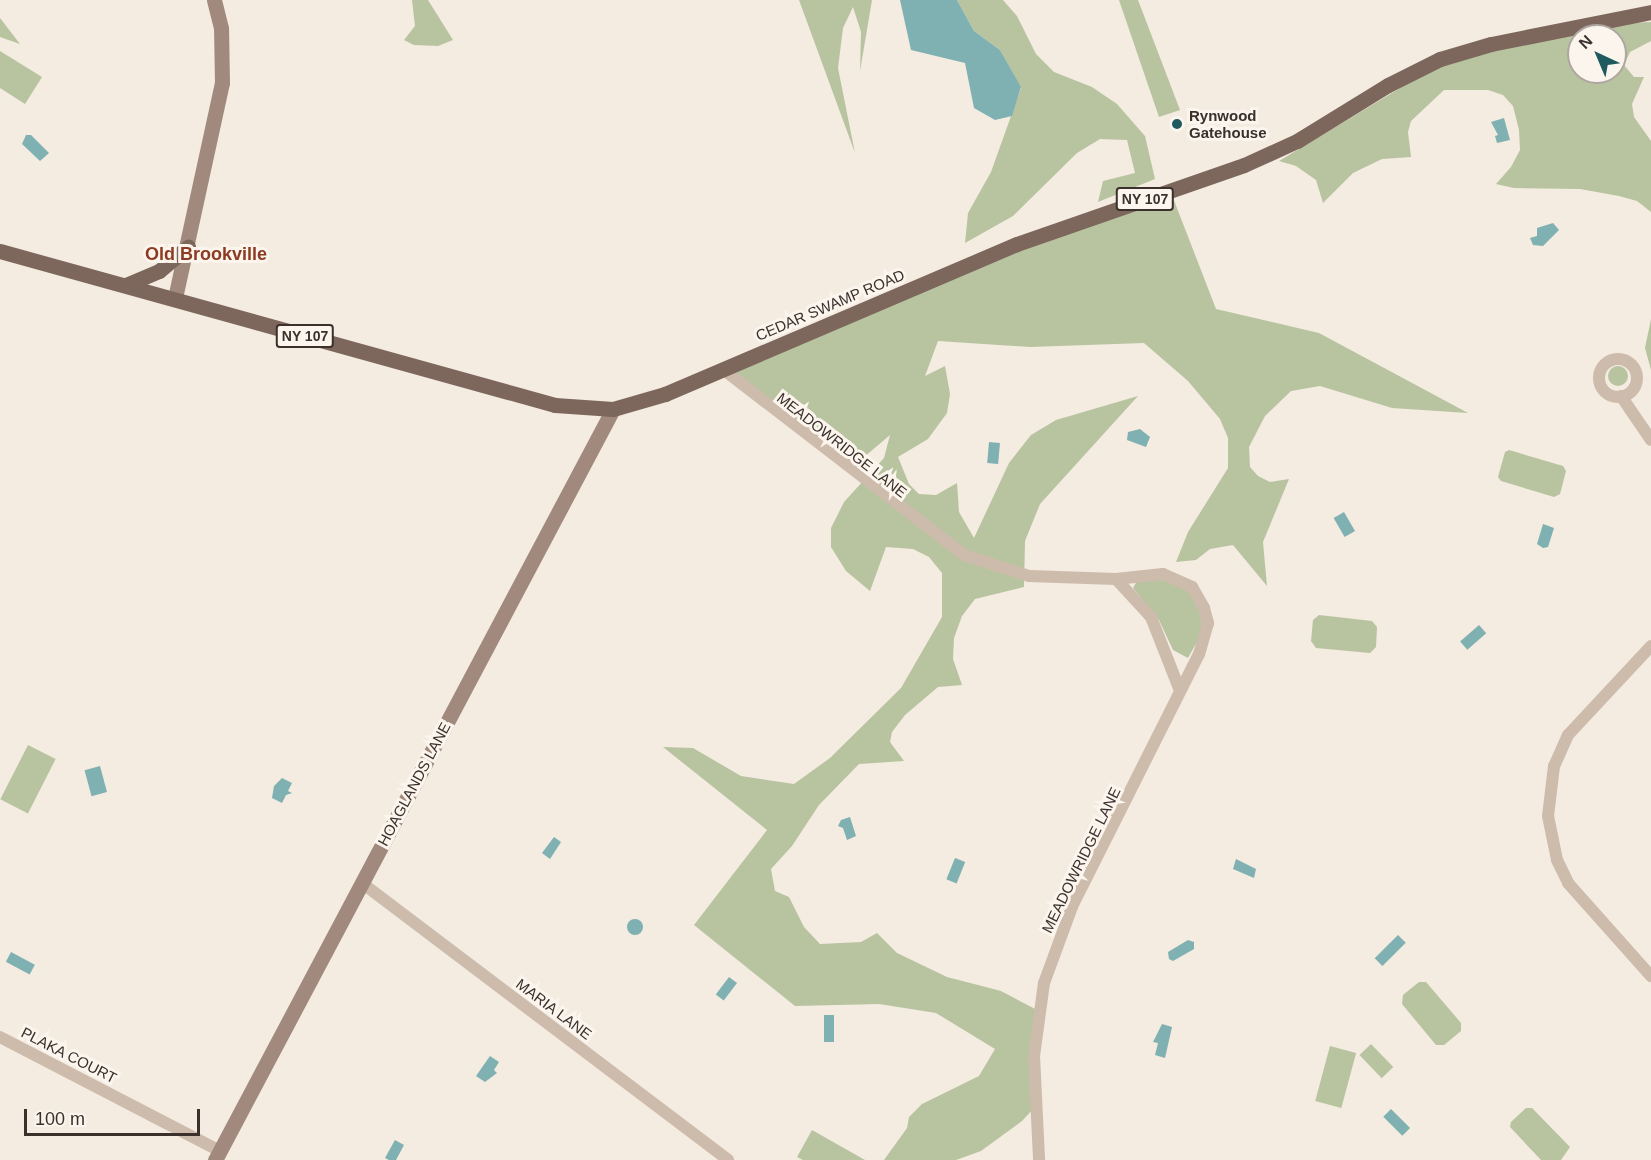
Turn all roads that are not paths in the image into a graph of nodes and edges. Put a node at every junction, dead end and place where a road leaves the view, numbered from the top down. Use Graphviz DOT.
graph roads {
  1 [pos="214,0"];
  2 [pos="1651,12"];
  3 [pos="188,247"];
  4 [pos="0,251"];
  5 [pos="126,285"];
  6 [pos="176,298"];
  7 [pos="724,370"];
  8 [pos="1621,396"];
  9 [pos="613,408"];
  10 [pos="1651,440"];
  11 [pos="1116,579"];
  12 [pos="1651,646"];
  13 [pos="1179,688"];
  14 [pos="362,883"];
  15 [pos="1651,976"];
  16 [pos="0,1036"];
  17 [pos="217,1155"];
  18 [pos="728,1160"];
  19 [pos="1039,1160"];
  1 -- 3 [label="street"];
  2 -- 7 [label="main road, CEDAR SWAMP ROAD / NY 107"];
  3 -- 5 [label="main road"];
  3 -- 6 [label="street"];
  4 -- 5 [label="main road, CEDAR SWAMP ROAD / NY 107"];
  5 -- 6 [label="main road, CEDAR SWAMP ROAD / NY 107"];
  6 -- 9 [label="main road, CEDAR SWAMP ROAD / NY 107"];
  7 -- 9 [label="main road, CEDAR SWAMP ROAD / NY 107"];
  7 -- 11 [label="street, MEADOWRIDGE LANE"];
  8 -- 10 [label="street"];
  9 -- 14 [label="street, HOAGLANDS LANE"];
  11 -- 13 [label="street"];
  11 -- 13 [label="street, MEADOWRIDGE LANE"];
  12 -- 15 [label="street"];
  13 -- 19 [label="street, MEADOWRIDGE LANE"];
  14 -- 17 [label="street, HOAGLANDS LANE"];
  14 -- 18 [label="street, MARIA LANE"];
  16 -- 17 [label="street, PLAKA COURT"];
}
